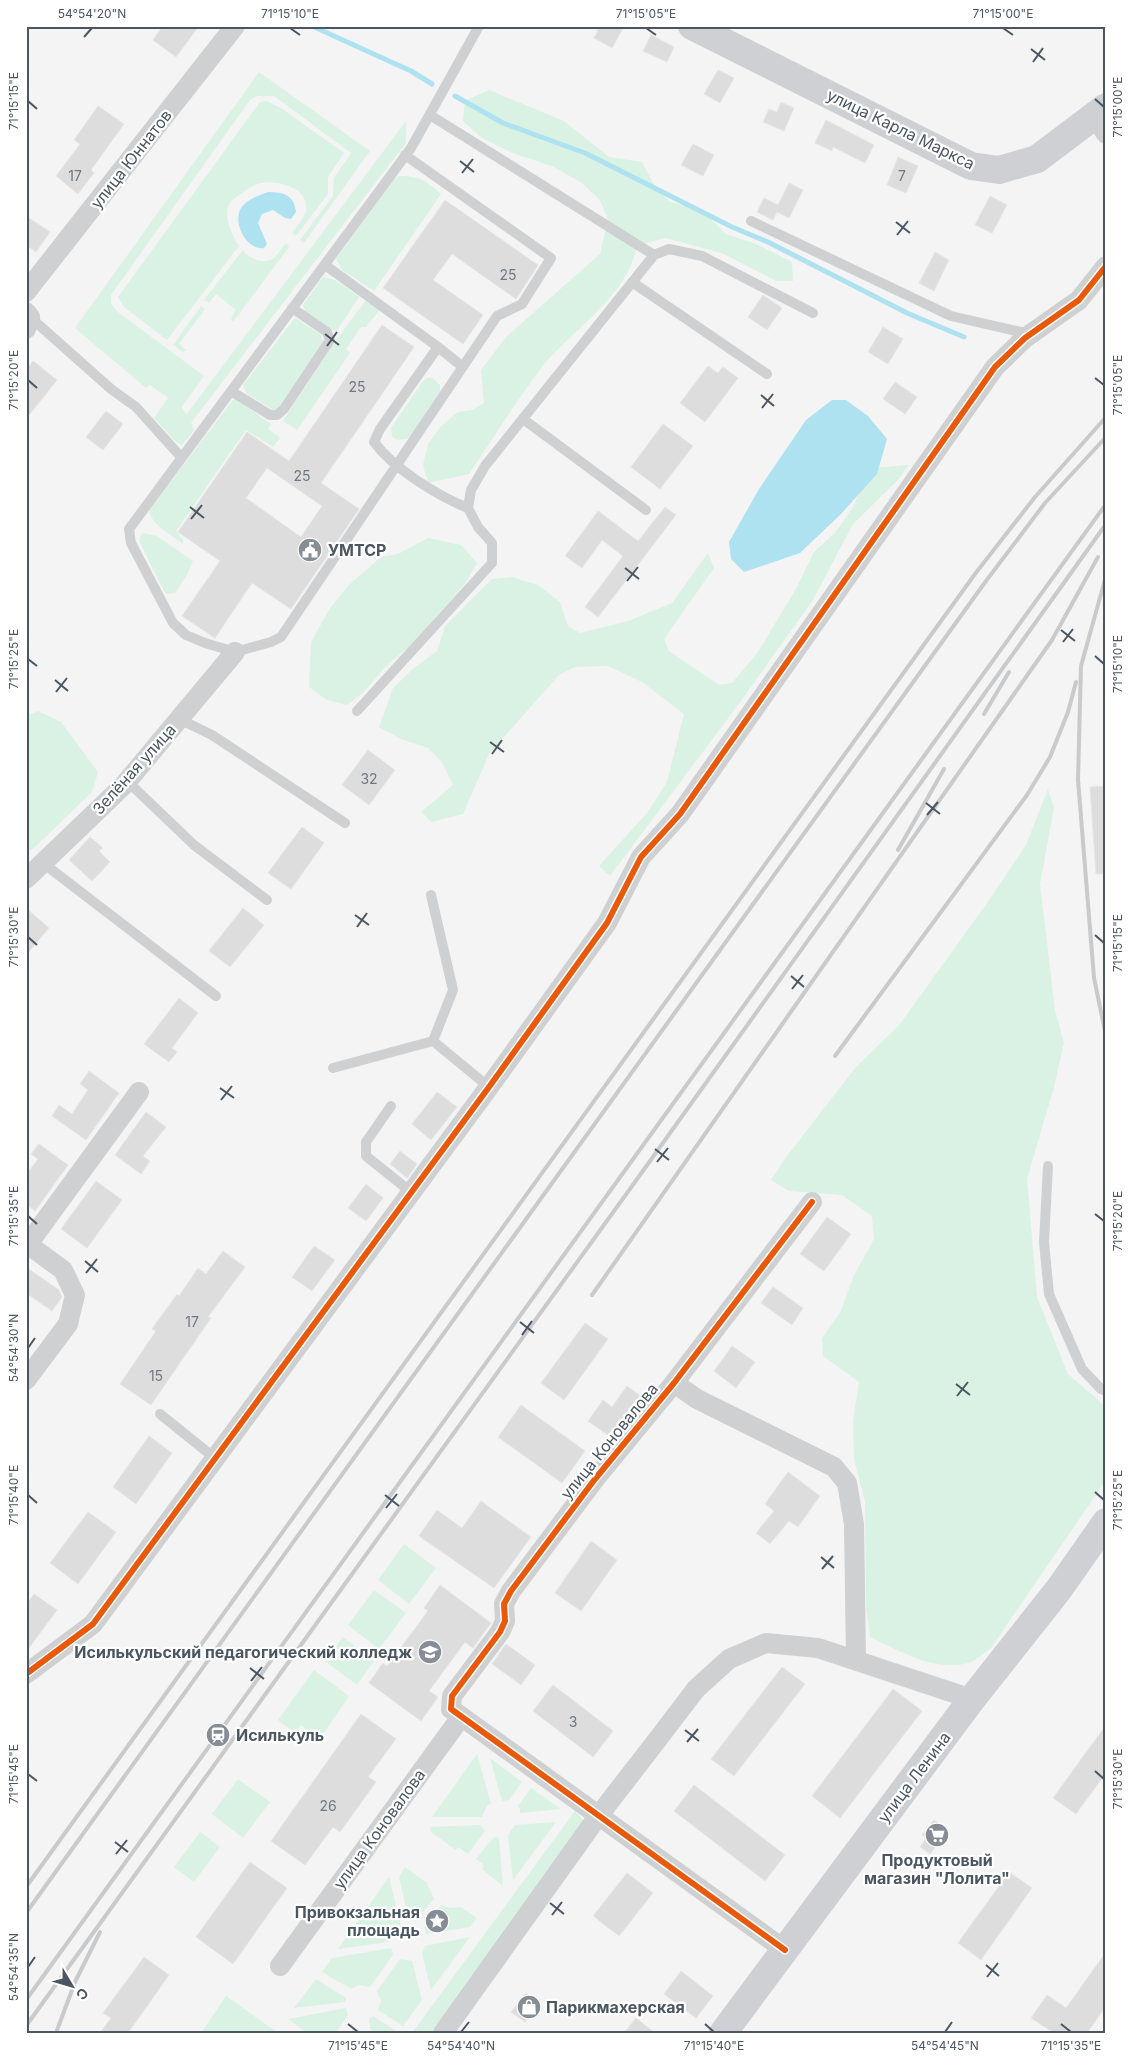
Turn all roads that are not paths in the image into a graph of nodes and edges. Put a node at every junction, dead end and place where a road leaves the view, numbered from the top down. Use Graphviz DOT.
graph roads {
  1 [pos="235,26"];
  2 [pos="479,26"];
  3 [pos="692,26"];
  4 [pos="430,115"];
  5 [pos="1102,119"];
  6 [pos="405,155"];
  7 [pos="751,221"];
  8 [pos="654,255"];
  9 [pos="325,265"];
  10 [pos="1106,266"];
  11 [pos="632,282"];
  12 [pos="26,292"];
  13 [pos="292,308"];
  14 [pos="812,313"];
  15 [pos="28,320"];
  16 [pos="1030,335"];
  17 [pos="438,346"];
  18 [pos="463,367"];
  19 [pos="767,374"];
  20 [pos="231,391"];
  21 [pos="522,419"];
  22 [pos="181,457"];
  23 [pos="397,465"];
  24 [pos="468,508"];
  25 [pos="646,510"];
  26 [pos="235,652"];
  27 [pos="357,711"];
  28 [pos="179,719"];
  29 [pos="127,781"];
  30 [pos="345,823"];
  31 [pos="43,863"];
  32 [pos="26,879"];
  33 [pos="431,895"];
  34 [pos="267,900"];
  35 [pos="216,996"];
  36 [pos="433,1041"];
  37 [pos="333,1068"];
  38 [pos="489,1087"];
  39 [pos="139,1092"];
  40 [pos="391,1106"];
  41 [pos="1048,1166"];
  42 [pos="411,1192"];
  43 [pos="812,1202"];
  44 [pos="27,1243"];
  45 [pos="26,1380"];
  46 [pos="674,1383"];
  47 [pos="1106,1391"];
  48 [pos="160,1414"];
  49 [pos="216,1459"];
  50 [pos="1106,1522"];
  51 [pos="856,1660"];
  52 [pos="26,1674"];
  53 [pos="972,1699"];
  54 [pos="456,1713"];
  55 [pos="599,1816"];
  56 [pos="785,1950"];
  57 [pos="280,1966"];
  58 [pos="443,2033"];
  59 [pos="723,2033"];
  1 -- 12 [label="street, улица Юннатов"];
  2 -- 4 [label="lane"];
  3 -- 5 [label="street, улица Карла Маркса"];
  4 -- 6 [label="lane"];
  4 -- 8 [label="lane"];
  6 -- 9 [label="lane"];
  6 -- 18 [label="lane"];
  7 -- 16 [label="lane"];
  8 -- 11 [label="lane"];
  8 -- 14 [label="lane"];
  9 -- 13 [label="lane"];
  9 -- 17 [label="lane"];
  10 -- 16 [label="street"];
  11 -- 19 [label="lane"];
  11 -- 21 [label="lane"];
  13 -- 20 [label="lane"];
  13 -- 20 [label="lane"];
  15 -- 22 [label="lane"];
  16 -- 38 [label="street"];
  17 -- 18 [label="lane"];
  17 -- 23 [label="lane"];
  18 -- 23 [label="lane"];
  20 -- 22 [label="lane"];
  21 -- 24 [label="lane"];
  21 -- 25 [label="lane"];
  22 -- 26 [label="lane"];
  23 -- 24 [label="lane"];
  23 -- 26 [label="lane"];
  24 -- 27 [label="lane"];
  26 -- 28 [label="street, Зелёная улица"];
  28 -- 29 [label="street, Зелёная улица"];
  28 -- 30 [label="lane"];
  29 -- 31 [label="street, Зелёная улица"];
  29 -- 34 [label="lane"];
  31 -- 32 [label="street, Зелёная улица"];
  31 -- 35 [label="lane"];
  33 -- 36 [label="lane"];
  36 -- 37 [label="lane"];
  36 -- 38 [label="lane"];
  38 -- 42 [label="street"];
  39 -- 44 [label="street"];
  40 -- 42 [label="lane"];
  41 -- 47 [label="lane"];
  42 -- 49 [label="street"];
  43 -- 46 [label="street, улица Коновалова"];
  44 -- 45 [label="street"];
  46 -- 51 [label="street"];
  46 -- 54 [label="street, улица Коновалова"];
  48 -- 49 [label="lane"];
  49 -- 52 [label="street"];
  50 -- 53 [label="street, улица Ленина"];
  51 -- 53 [label="street"];
  51 -- 55 [label="street"];
  53 -- 56 [label="street, улица Ленина"];
  54 -- 55 [label="street"];
  54 -- 57 [label="street, улица Коновалова"];
  55 -- 56 [label="street"];
  55 -- 58 [label="street"];
  56 -- 59 [label="street, улица Ленина"];
}
